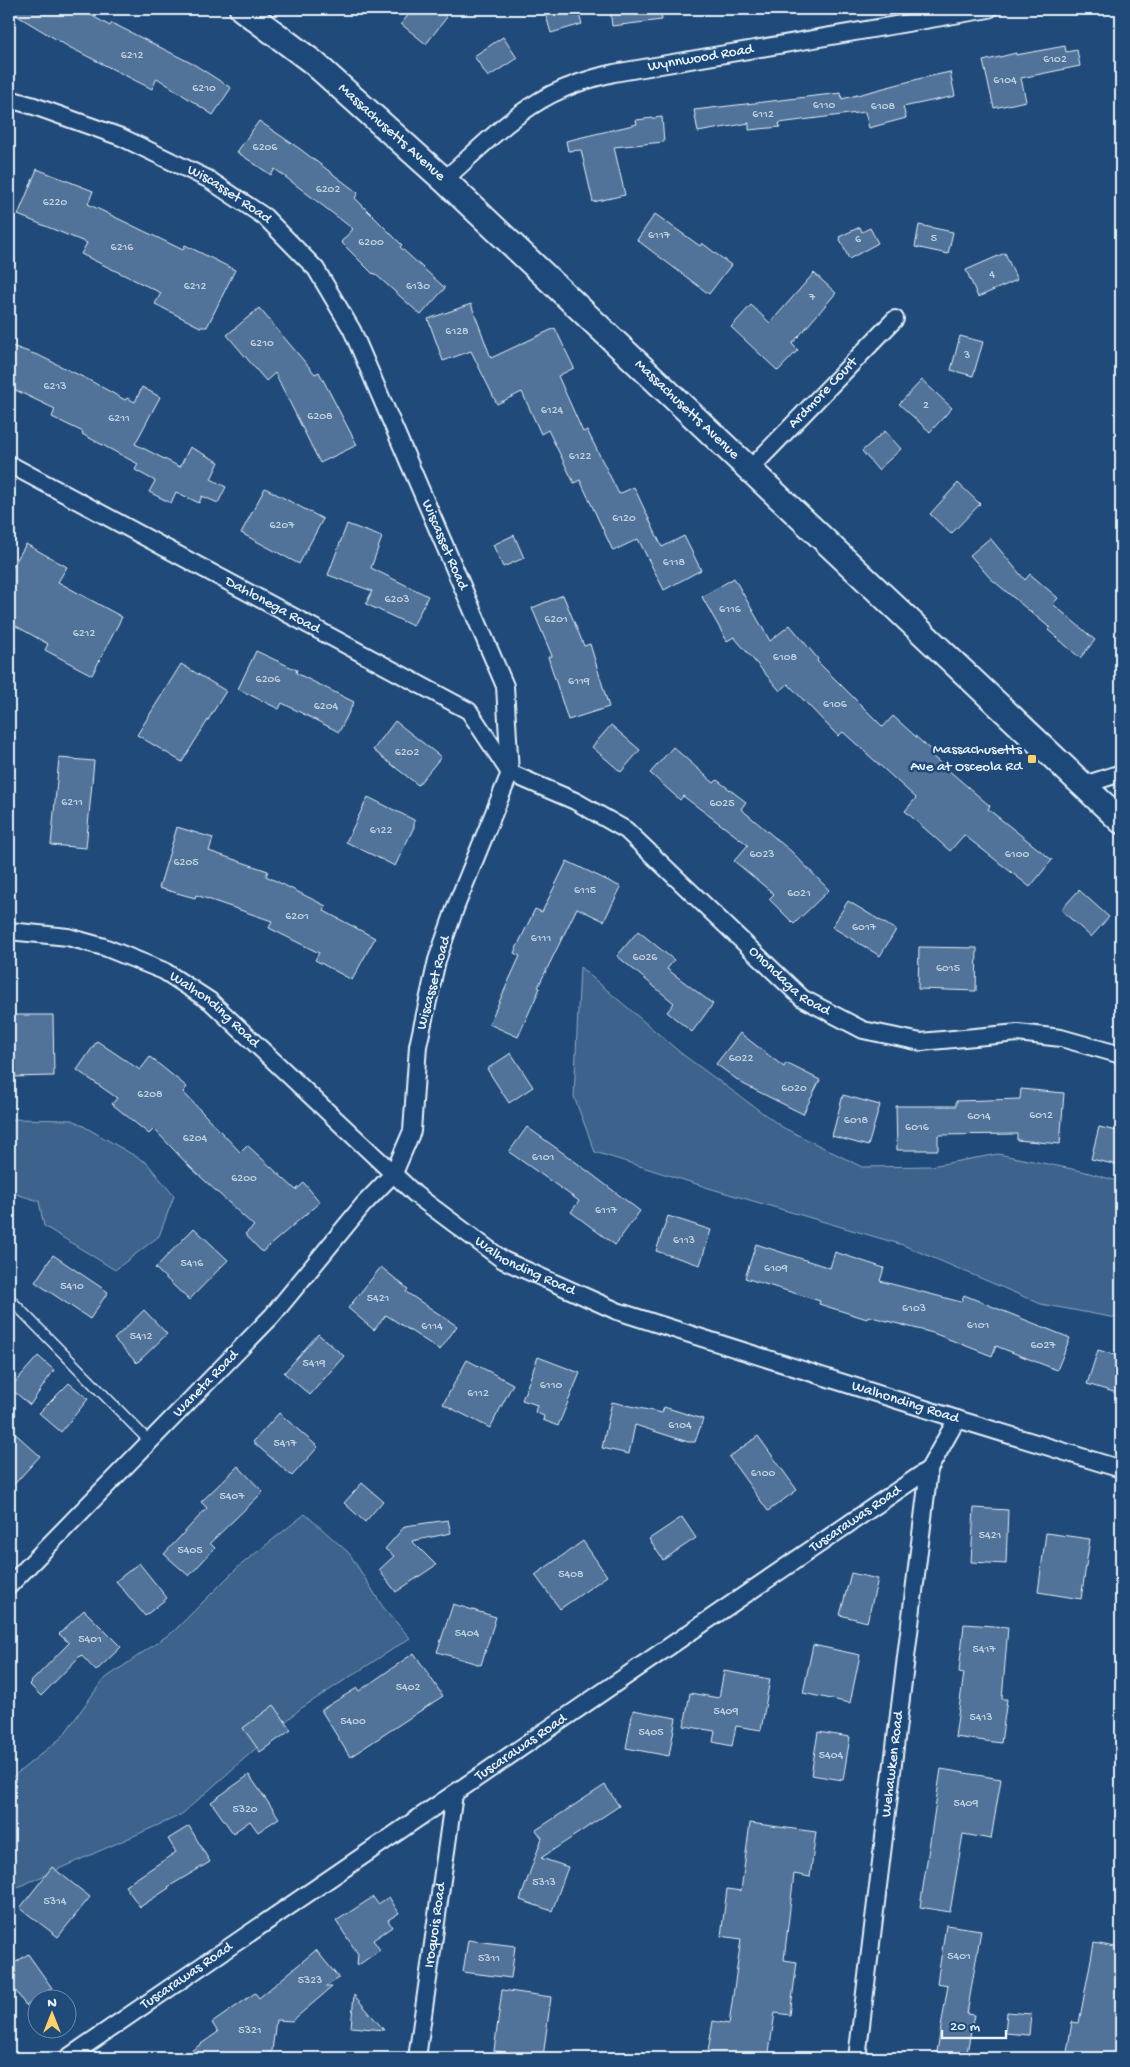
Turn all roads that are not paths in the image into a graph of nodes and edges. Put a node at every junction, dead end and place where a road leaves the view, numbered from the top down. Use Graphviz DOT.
graph roads {
  1 [pos="242,9"];
  2 [pos="989,9"];
  3 [pos="9,99"];
  4 [pos="444,180"];
  5 [pos="895,318"];
  6 [pos="9,464"];
  7 [pos="751,468"];
  8 [pos="510,773"];
  9 [pos="1121,773"];
  10 [pos="1084,785"];
  11 [pos="1121,821"];
  12 [pos="9,931"];
  13 [pos="1121,1055"];
  14 [pos="394,1173"];
  15 [pos="9,1298"];
  16 [pos="957,1420"];
  17 [pos="150,1442"];
  18 [pos="929,1469"];
  19 [pos="1121,1469"];
  20 [pos="9,1586"];
  21 [pos="454,1794"];
  22 [pos="67,2058"];
  23 [pos="417,2058"];
  24 [pos="857,2058"];
  1 -- 4 [label="main road, Massachusetts Avenue"];
  2 -- 4 [label="street, Wynnwood Road"];
  3 -- 8 [label="street, Wiscasset Road"];
  4 -- 7 [label="main road, Massachusetts Avenue"];
  5 -- 7 [label="street, Ardmore Court"];
  6 -- 8 [label="street, Dahlonega Road"];
  7 -- 10 [label="main road, Massachusetts Avenue"];
  8 -- 13 [label="street, Onondaga Road"];
  8 -- 14 [label="street, Wiscasset Road"];
  9 -- 10 [label="street"];
  10 -- 11 [label="main road, Massachusetts Avenue"];
  12 -- 14 [label="street, Walhonding Road"];
  14 -- 16 [label="street, Walhonding Road"];
  14 -- 17 [label="street, Waneta Road"];
  15 -- 17 [label="lane"];
  16 -- 18 [label="street, Tuscarawas Road"];
  16 -- 19 [label="street, Walhonding Road"];
  17 -- 20 [label="street, Waneta Road"];
  18 -- 21 [label="street, Tuscarawas Road"];
  18 -- 24 [label="street, Wehawken Road"];
  21 -- 22 [label="street, Tuscarawas Road"];
  21 -- 23 [label="street, Iroquois Road"];
}
